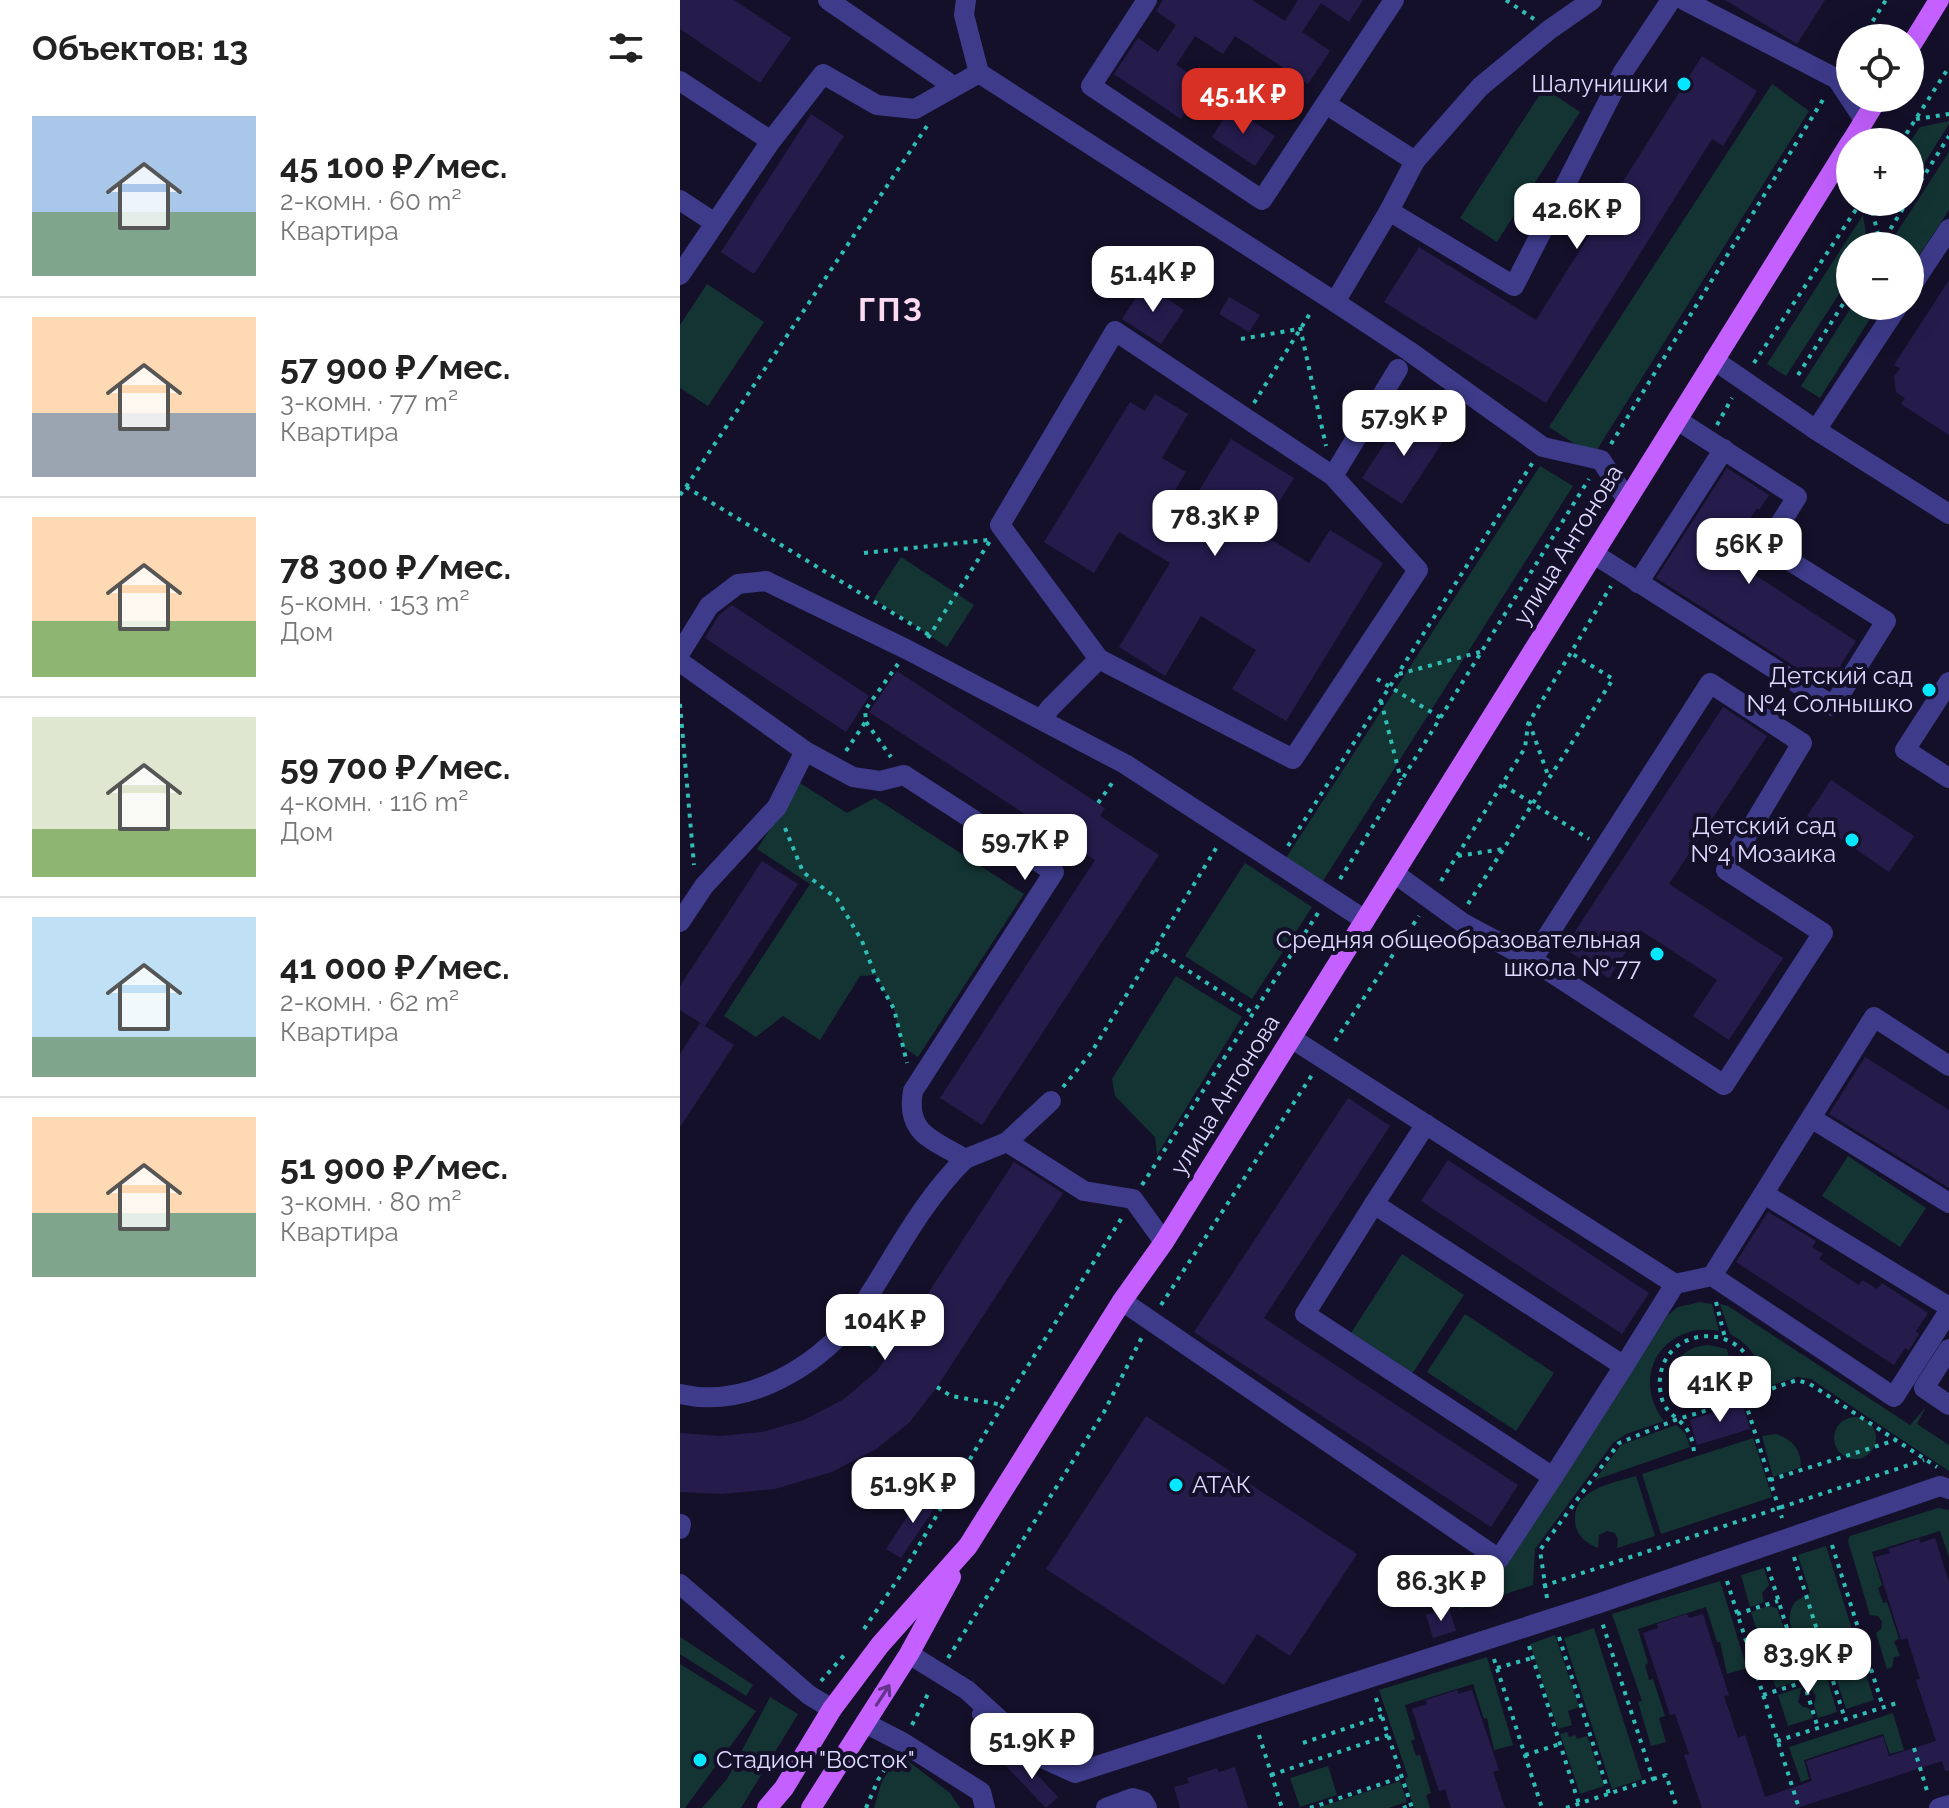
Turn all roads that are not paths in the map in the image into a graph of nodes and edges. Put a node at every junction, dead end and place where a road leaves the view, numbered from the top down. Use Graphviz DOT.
graph roads {
  1 [pos="828,0"];
  2 [pos="966,0"];
  3 [pos="1147,0"];
  4 [pos="1394,0"];
  5 [pos="1592,0"];
  6 [pos="1671,0"];
  7 [pos="1684,0"];
  8 [pos="1939,0"];
  9 [pos="1924,24"];
  10 [pos="979,73"];
  11 [pos="680,81"];
  12 [pos="953,86"];
  13 [pos="1326,104"];
  14 [pos="1869,112"];
  15 [pos="1864,120"];
  16 [pos="1859,128"];
  17 [pos="771,141"];
  18 [pos="1415,161"];
  19 [pos="1836,165"];
  20 [pos="680,200"];
  21 [pos="1389,211"];
  22 [pos="715,223"];
  23 [pos="1949,229"];
  24 [pos="1924,267"];
  25 [pos="680,275"];
  26 [pos="1335,302"];
  27 [pos="1889,320"];
  28 [pos="1714,360"];
  29 [pos="1398,369"];
  30 [pos="1677,420"];
  31 [pos="1816,430"];
  32 [pos="1716,444"];
  33 [pos="1333,476"];
  34 [pos="1627,500"];
  35 [pos="1949,514"];
  36 [pos="1594,554"];
  37 [pos="1630,577"];
  38 [pos="680,653"];
  39 [pos="1099,659"];
  40 [pos="680,662"];
  41 [pos="1949,682"];
  42 [pos="1042,719"];
  43 [pos="805,751"];
  44 [pos="1949,778"];
  45 [pos="1394,873"];
  46 [pos="1365,920"];
  47 [pos="680,922"];
  48 [pos="1532,960"];
  49 [pos="1291,1038"];
  50 [pos="1949,1066"];
  51 [pos="1051,1101"];
  52 [pos="1811,1118"];
  53 [pos="1426,1124"];
  54 [pos="1007,1142"];
  55 [pos="965,1159"];
  56 [pos="1764,1194"];
  57 [pos="1949,1203"];
  58 [pos="1374,1204"];
  59 [pos="1164,1242"];
  60 [pos="1712,1276"];
  61 [pos="1675,1284"];
  62 [pos="1122,1301"];
  63 [pos="1949,1309"];
  64 [pos="1949,1349"];
  65 [pos="1624,1366"];
  66 [pos="680,1394"];
  67 [pos="1949,1405"];
  68 [pos="1553,1477"];
  69 [pos="1949,1489"];
  70 [pos="968,1546"];
  71 [pos="680,1584"];
  72 [pos="909,1654"];
  73 [pos="967,1690"];
  74 [pos="832,1709"];
  75 [pos="865,1723"];
  76 [pos="1006,1751"];
  77 [pos="1934,1802"];
  78 [pos="1949,1805"];
  79 [pos="769,1808"];
  80 [pos="811,1808"];
  81 [pos="985,1808"];
  82 [pos="1106,1808"];
  83 [pos="1147,1808"];
  1 -- 12 [label="street"];
  2 -- 10 [label="street"];
  3 -- 13 [label="street"];
  4 -- 13 [label="street"];
  5 -- 18 [label="street"];
  6 -- 21 [label="street"];
  7 -- 15 [label="street"];
  8 -- 9 [label="main road"];
  10 -- 12 [label="street"];
  10 -- 26 [label="street"];
  11 -- 17 [label="street"];
  12 -- 17 [label="street"];
  13 -- 18 [label="street"];
  14 -- 15 [label="main road, улица Антонова"];
  15 -- 16 [label="main road, улица Антонова"];
  17 -- 22 [label="street"];
  18 -- 21 [label="street"];
  19 -- 28 [label="main road, улица Антонова"];
  20 -- 22 [label="street"];
  21 -- 26 [label="street"];
  22 -- 25 [label="street"];
  23 -- 24 [label="street"];
  26 -- 34 [label="street"];
  27 -- 31 [label="street"];
  28 -- 30 [label="main road, улица Антонова"];
  28 -- 31 [label="street"];
  29 -- 33 [label="street"];
  30 -- 32 [label="street"];
  30 -- 34 [label="main road, улица Антонова"];
  31 -- 35 [label="street"];
  32 -- 37 [label="street"];
  32 -- 37 [label="street"];
  33 -- 39 [label="street"];
  33 -- 39 [label="street"];
  34 -- 36 [label="main road, улица Антонова"];
  36 -- 37 [label="street"];
  36 -- 45 [label="main road, улица Антонова"];
  38 -- 42 [label="street"];
  39 -- 42 [label="street"];
  40 -- 43 [label="street"];
  41 -- 44 [label="street"];
  42 -- 46 [label="street"];
  43 -- 47 [label="street"];
  43 -- 55 [label="street"];
  45 -- 46 [label="main road, улица Антонова"];
  45 -- 48 [label="street"];
  46 -- 49 [label="main road, улица Антонова"];
  48 -- 48 [label="street"];
  49 -- 53 [label="street"];
  49 -- 59 [label="main road, улица Антонова"];
  50 -- 52 [label="street"];
  51 -- 54 [label="street"];
  52 -- 56 [label="street"];
  52 -- 57 [label="street"];
  53 -- 58 [label="street"];
  53 -- 61 [label="street"];
  54 -- 55 [label="street"];
  54 -- 59 [label="street"];
  55 -- 66 [label="street"];
  56 -- 60 [label="street"];
  56 -- 63 [label="street"];
  58 -- 65 [label="street"];
  58 -- 68 [label="street"];
  59 -- 62 [label="main road, улица Антонова"];
  60 -- 61 [label="street"];
  60 -- 63 [label="street"];
  61 -- 65 [label="street"];
  62 -- 68 [label="street"];
  62 -- 70 [label="main road, улица Антонова"];
  64 -- 67 [label="street"];
  65 -- 68 [label="street"];
  69 -- 73 [label="street"];
  70 -- 72 [label="main road"];
  70 -- 74 [label="main road, улица Антонова"];
  71 -- 74 [label="street"];
  72 -- 73 [label="street"];
  75 -- 72 [label="main road, one-way"];
  73 -- 76 [label="street"];
  74 -- 75 [label="main road"];
  74 -- 79 [label="main road, улица Антонова"];
  75 -- 80 [label="main road"];
  75 -- 81 [label="street"];
  77 -- 78 [label="street"];
  82 -- 83 [label="street"];
}
